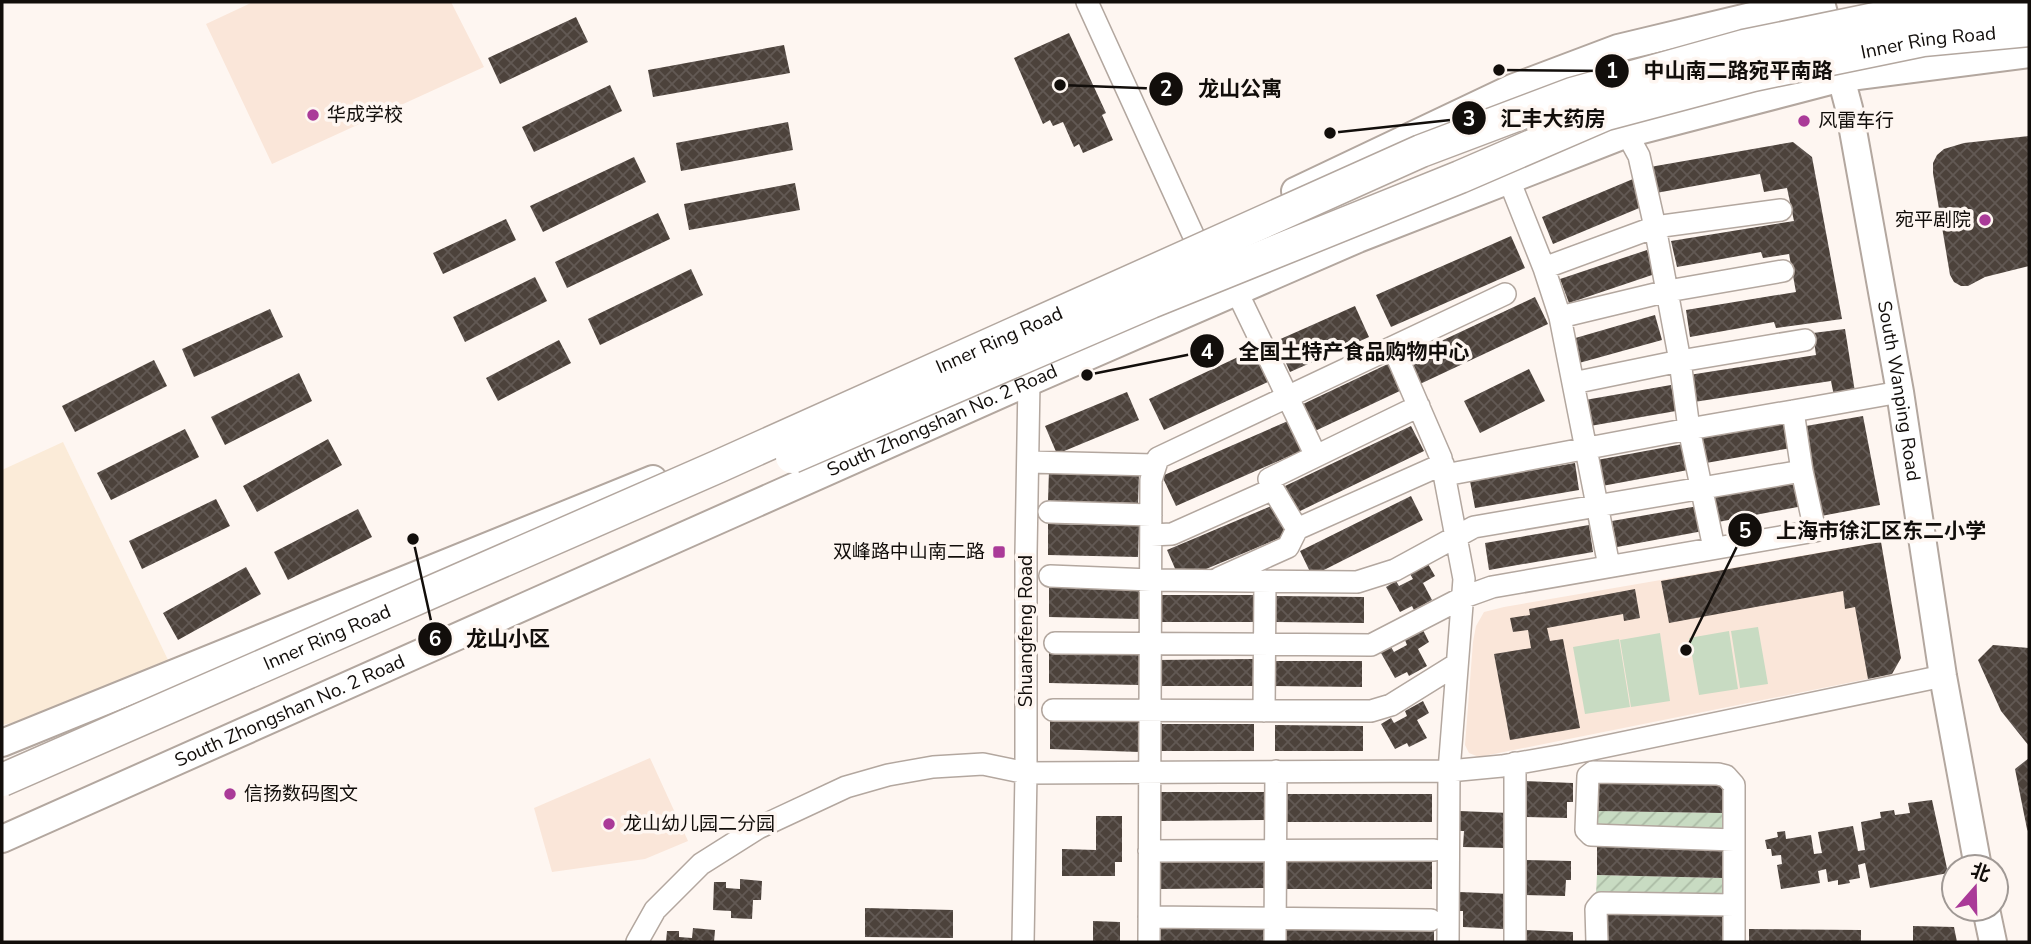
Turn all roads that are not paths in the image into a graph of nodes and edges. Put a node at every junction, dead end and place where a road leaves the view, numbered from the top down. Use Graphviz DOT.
graph roads {
  1 [pos="1087,2"];
  2 [pos="1810,2"];
  3 [pos="1821,2"];
  4 [pos="2029,3"];
  5 [pos="2029,30"];
  6 [pos="2029,54"];
  7 [pos="1842,78"];
  8 [pos="1627,134"];
  9 [pos="1509,180"];
  10 [pos="1781,210"];
  11 [pos="1655,228"];
  12 [pos="1195,239"];
  13 [pos="1544,268"];
  14 [pos="1783,271"];
  15 [pos="1668,291"];
  16 [pos="1237,292"];
  17 [pos="1505,294"];
  18 [pos="1560,317"];
  19 [pos="1012,322"];
  20 [pos="1805,340"];
  21 [pos="1393,347"];
  22 [pos="1680,361"];
  23 [pos="1029,382"];
  24 [pos="1573,383"];
  25 [pos="1900,392"];
  26 [pos="1288,397"];
  27 [pos="1419,406"];
  28 [pos="1793,411"];
  29 [pos="1689,429"];
  30 [pos="1585,448"];
  31 [pos="1317,456"];
  32 [pos="1029,462"];
  33 [pos="1154,465"];
  34 [pos="1444,470"];
  35 [pos="1802,471"];
  36 [pos="1700,488"];
  37 [pos="1273,489"];
  38 [pos="1596,506"];
  39 [pos="1049,512"];
  40 [pos="1151,525"];
  41 [pos="1456,537"];
  42 [pos="1293,538"];
  43 [pos="1714,548"];
  44 [pos="1609,566"];
  45 [pos="1051,576"];
  46 [pos="1151,580"];
  47 [pos="1214,581"];
  48 [pos="1265,581"];
  49 [pos="1305,582"];
  50 [pos="1464,597"];
  51 [pos="1055,643"];
  52 [pos="1150,645"];
  53 [pos="1264,645"];
  54 [pos="1457,664"];
  55 [pos="1943,676"];
  56 [pos="1053,710"];
  57 [pos="1150,710"];
  58 [pos="1264,711"];
  59 [pos="2,743"];
  60 [pos="1515,764"];
  61 [pos="1276,771"];
  62 [pos="1449,771"];
  63 [pos="1150,772"];
  64 [pos="1026,773"];
  65 [pos="2,780"];
  66 [pos="2,802"];
  67 [pos="2,839"];
  68 [pos="1734,840"];
  69 [pos="1434,850"];
  70 [pos="1149,851"];
  71 [pos="1275,851"];
  72 [pos="1975,853"];
  73 [pos="1734,905"];
  74 [pos="1149,917"];
  75 [pos="1275,919"];
  76 [pos="1431,920"];
  77 [pos="1989,923"];
  78 [pos="637,942"];
  79 [pos="1023,942"];
  80 [pos="1149,942"];
  81 [pos="1275,942"];
  82 [pos="1448,942"];
  83 [pos="1515,942"];
  84 [pos="1597,942"];
  85 [pos="1734,942"];
  86 [pos="1993,942"];
  1 -- 12 [label="street"];
  2 -- 12 [label="main road"];
  3 -- 7 [label="main road, South Wanping Road"];
  4 -- 65 [label="highway, Inner Ring Road, bridge"];
  5 -- 66 [label="highway, Inner Ring Road, bridge"];
  6 -- 7 [label="main road, South Zhongshan No. 2 Road"];
  7 -- 8 [label="main road, South Zhongshan No. 2 Road"];
  7 -- 25 [label="main road, South Wanping Road"];
  8 -- 9 [label="main road, South Zhongshan No. 2 Road"];
  8 -- 11 [label="street"];
  9 -- 13 [label="street"];
  9 -- 16 [label="main road, South Zhongshan No. 2 Road"];
  10 -- 11 [label="street"];
  11 -- 13 [label="street"];
  11 -- 15 [label="street"];
  12 -- 19 [label="main road"];
  13 -- 18 [label="street"];
  14 -- 15 [label="street"];
  15 -- 18 [label="street"];
  15 -- 22 [label="street"];
  16 -- 23 [label="main road, South Zhongshan No. 2 Road"];
  16 -- 26 [label="street"];
  17 -- 21 [label="street"];
  18 -- 24 [label="street"];
  19 -- 23 [label="street, Shuangfeng Road"];
  19 -- 59 [label="main road"];
  20 -- 22 [label="street"];
  21 -- 26 [label="street"];
  21 -- 27 [label="street"];
  22 -- 24 [label="street"];
  22 -- 29 [label="street"];
  23 -- 32 [label="street, Shuangfeng Road"];
  23 -- 67 [label="main road, South Zhongshan No. 2 Road"];
  24 -- 30 [label="street"];
  25 -- 28 [label="street"];
  25 -- 55 [label="main road, South Wanping Road"];
  26 -- 31 [label="street"];
  26 -- 33 [label="street"];
  27 -- 31 [label="street"];
  27 -- 34 [label="street"];
  28 -- 29 [label="street"];
  28 -- 35 [label="street"];
  29 -- 30 [label="street"];
  29 -- 36 [label="street"];
  30 -- 34 [label="street"];
  30 -- 38 [label="street"];
  31 -- 37 [label="street"];
  32 -- 33 [label="street"];
  32 -- 64 [label="street, Shuangfeng Road"];
  33 -- 40 [label="street"];
  34 -- 41 [label="street"];
  34 -- 42 [label="street"];
  35 -- 36 [label="street"];
  35 -- 43 [label="street"];
  36 -- 38 [label="street"];
  36 -- 43 [label="street"];
  37 -- 40 [label="street"];
  37 -- 42 [label="street"];
  38 -- 41 [label="street"];
  38 -- 44 [label="street"];
  39 -- 40 [label="street"];
  40 -- 46 [label="street"];
  41 -- 49 [label="street"];
  41 -- 50 [label="street"];
  42 -- 47 [label="street"];
  42 -- 49 [label="street"];
  43 -- 44 [label="street"];
  44 -- 50 [label="street"];
  45 -- 46 [label="street"];
  46 -- 47 [label="street"];
  46 -- 52 [label="street"];
  47 -- 48 [label="street"];
  48 -- 49 [label="street"];
  48 -- 53 [label="street"];
  50 -- 53 [label="street"];
  50 -- 54 [label="street"];
  51 -- 52 [label="street"];
  52 -- 53 [label="street"];
  52 -- 57 [label="street"];
  53 -- 58 [label="street"];
  54 -- 58 [label="street"];
  54 -- 62 [label="street"];
  55 -- 60 [label="street"];
  55 -- 72 [label="main road, South Wanping Road"];
  56 -- 57 [label="street"];
  57 -- 58 [label="street"];
  57 -- 63 [label="street"];
  60 -- 62 [label="street"];
  60 -- 83 [label="street"];
  61 -- 62 [label="street"];
  61 -- 63 [label="street"];
  61 -- 71 [label="street"];
  62 -- 82 [label="street"];
  63 -- 64 [label="street"];
  63 -- 70 [label="street"];
  64 -- 78 [label="street"];
  64 -- 79 [label="street, Shuangfeng Road"];
  68 -- 68 [label="street"];
  68 -- 73 [label="street"];
  69 -- 71 [label="street"];
  70 -- 71 [label="street"];
  70 -- 74 [label="street"];
  71 -- 75 [label="street"];
  73 -- 84 [label="street"];
  73 -- 85 [label="street"];
  74 -- 75 [label="street"];
  74 -- 80 [label="street"];
  75 -- 76 [label="street"];
  75 -- 81 [label="street"];
  77 -- 86 [label="main road"];
}
